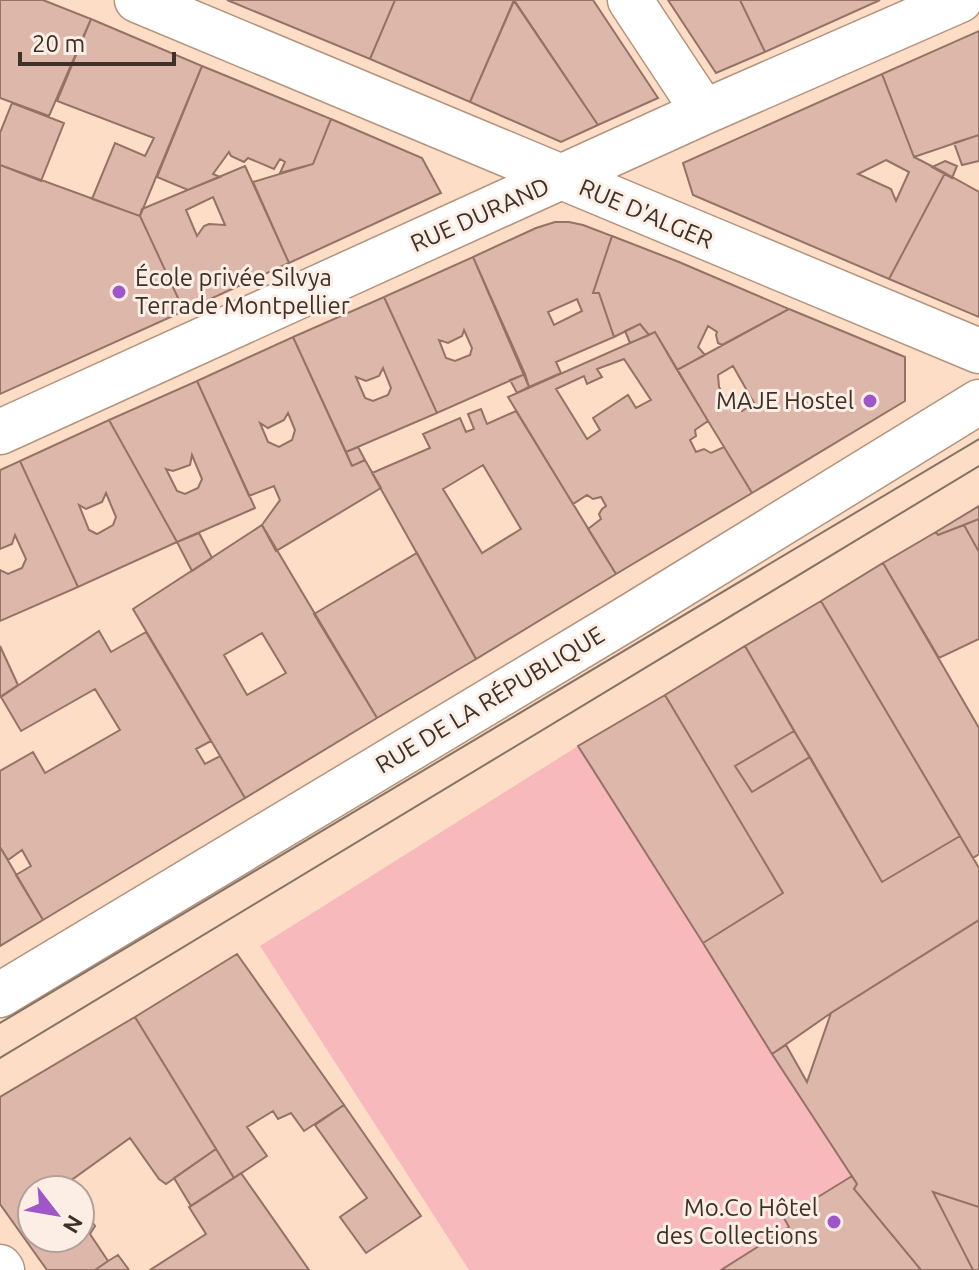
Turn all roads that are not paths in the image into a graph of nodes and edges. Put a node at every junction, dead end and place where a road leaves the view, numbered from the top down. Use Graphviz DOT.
graph roads {
  1 [pos="137,0"];
  2 [pos="630,0"];
  3 [pos="960,0"];
  4 [pos="704,112"];
  5 [pos="561,178"];
  6 [pos="979,351"];
  7 [pos="979,402"];
  8 [pos="0,432"];
  9 [pos="0,995"];
  1 -- 5 [label="street, RUE D'ALGER"];
  2 -- 4 [label="street"];
  3 -- 4 [label="street, RUE DURAND"];
  4 -- 5 [label="street, RUE DURAND"];
  5 -- 6 [label="street, RUE D'ALGER"];
  5 -- 8 [label="street, RUE DURAND"];
  7 -- 9 [label="street, RUE DE LA RÉPUBLIQUE"];
}
